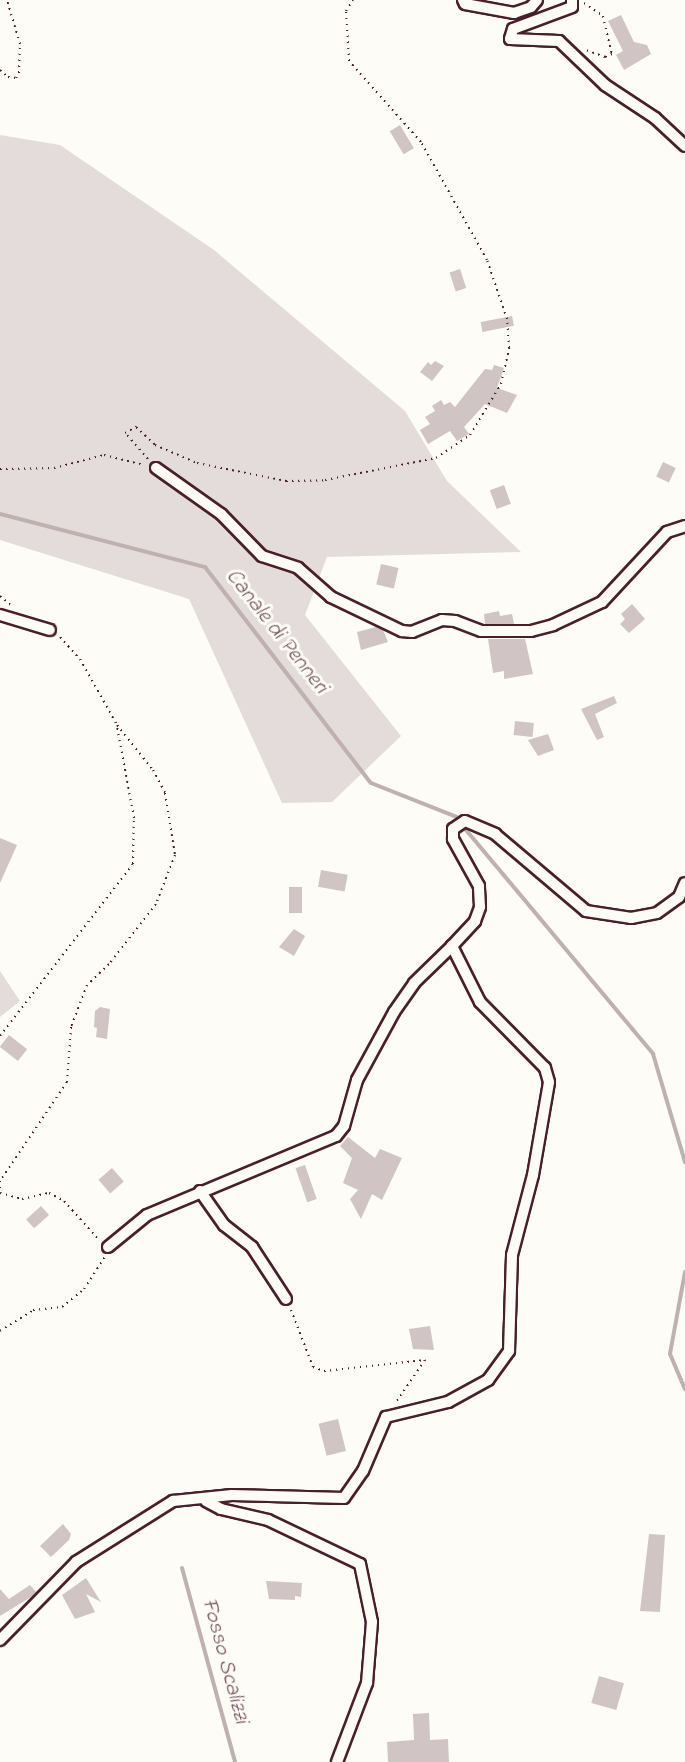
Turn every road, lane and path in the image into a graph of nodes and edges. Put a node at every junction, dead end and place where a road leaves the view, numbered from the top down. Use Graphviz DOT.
graph roads {
  1 [pos="7,0"];
  2 [pos="352,0"];
  3 [pos="463,0"];
  4 [pos="537,0"];
  5 [pos="572,0"];
  6 [pos="579,0"];
  7 [pos="567,46"];
  8 [pos="0,70"];
  9 [pos="685,146"];
  10 [pos="156,468"];
  11 [pos="0,469"];
  12 [pos="685,526"];
  13 [pos="0,615"];
  14 [pos="50,630"];
  15 [pos="117,725"];
  16 [pos="685,883"];
  17 [pos="452,946"];
  18 [pos="0,1036"];
  19 [pos="200,1191"];
  20 [pos="108,1247"];
  21 [pos="286,1299"];
  22 [pos="0,1331"];
  23 [pos="386,1417"];
  24 [pos="207,1500"];
  25 [pos="0,1640"];
  26 [pos="337,1762"];
  1 -- 8 [label="path"];
  2 -- 10 [label="path"];
  3 -- 4 [label="street"];
  5 -- 7 [label="street"];
  6 -- 7 [label="path"];
  7 -- 9 [label="street"];
  10 -- 11 [label="path"];
  10 -- 12 [label="street"];
  13 -- 14 [label="street"];
  14 -- 15 [label="path"];
  15 -- 18 [label="path"];
  15 -- 20 [label="path"];
  16 -- 17 [label="street"];
  17 -- 19 [label="street"];
  17 -- 23 [label="street"];
  19 -- 20 [label="street"];
  19 -- 21 [label="street"];
  20 -- 22 [label="path"];
  21 -- 23 [label="path"];
  23 -- 24 [label="street"];
  24 -- 25 [label="street"];
  24 -- 26 [label="street"];
}
